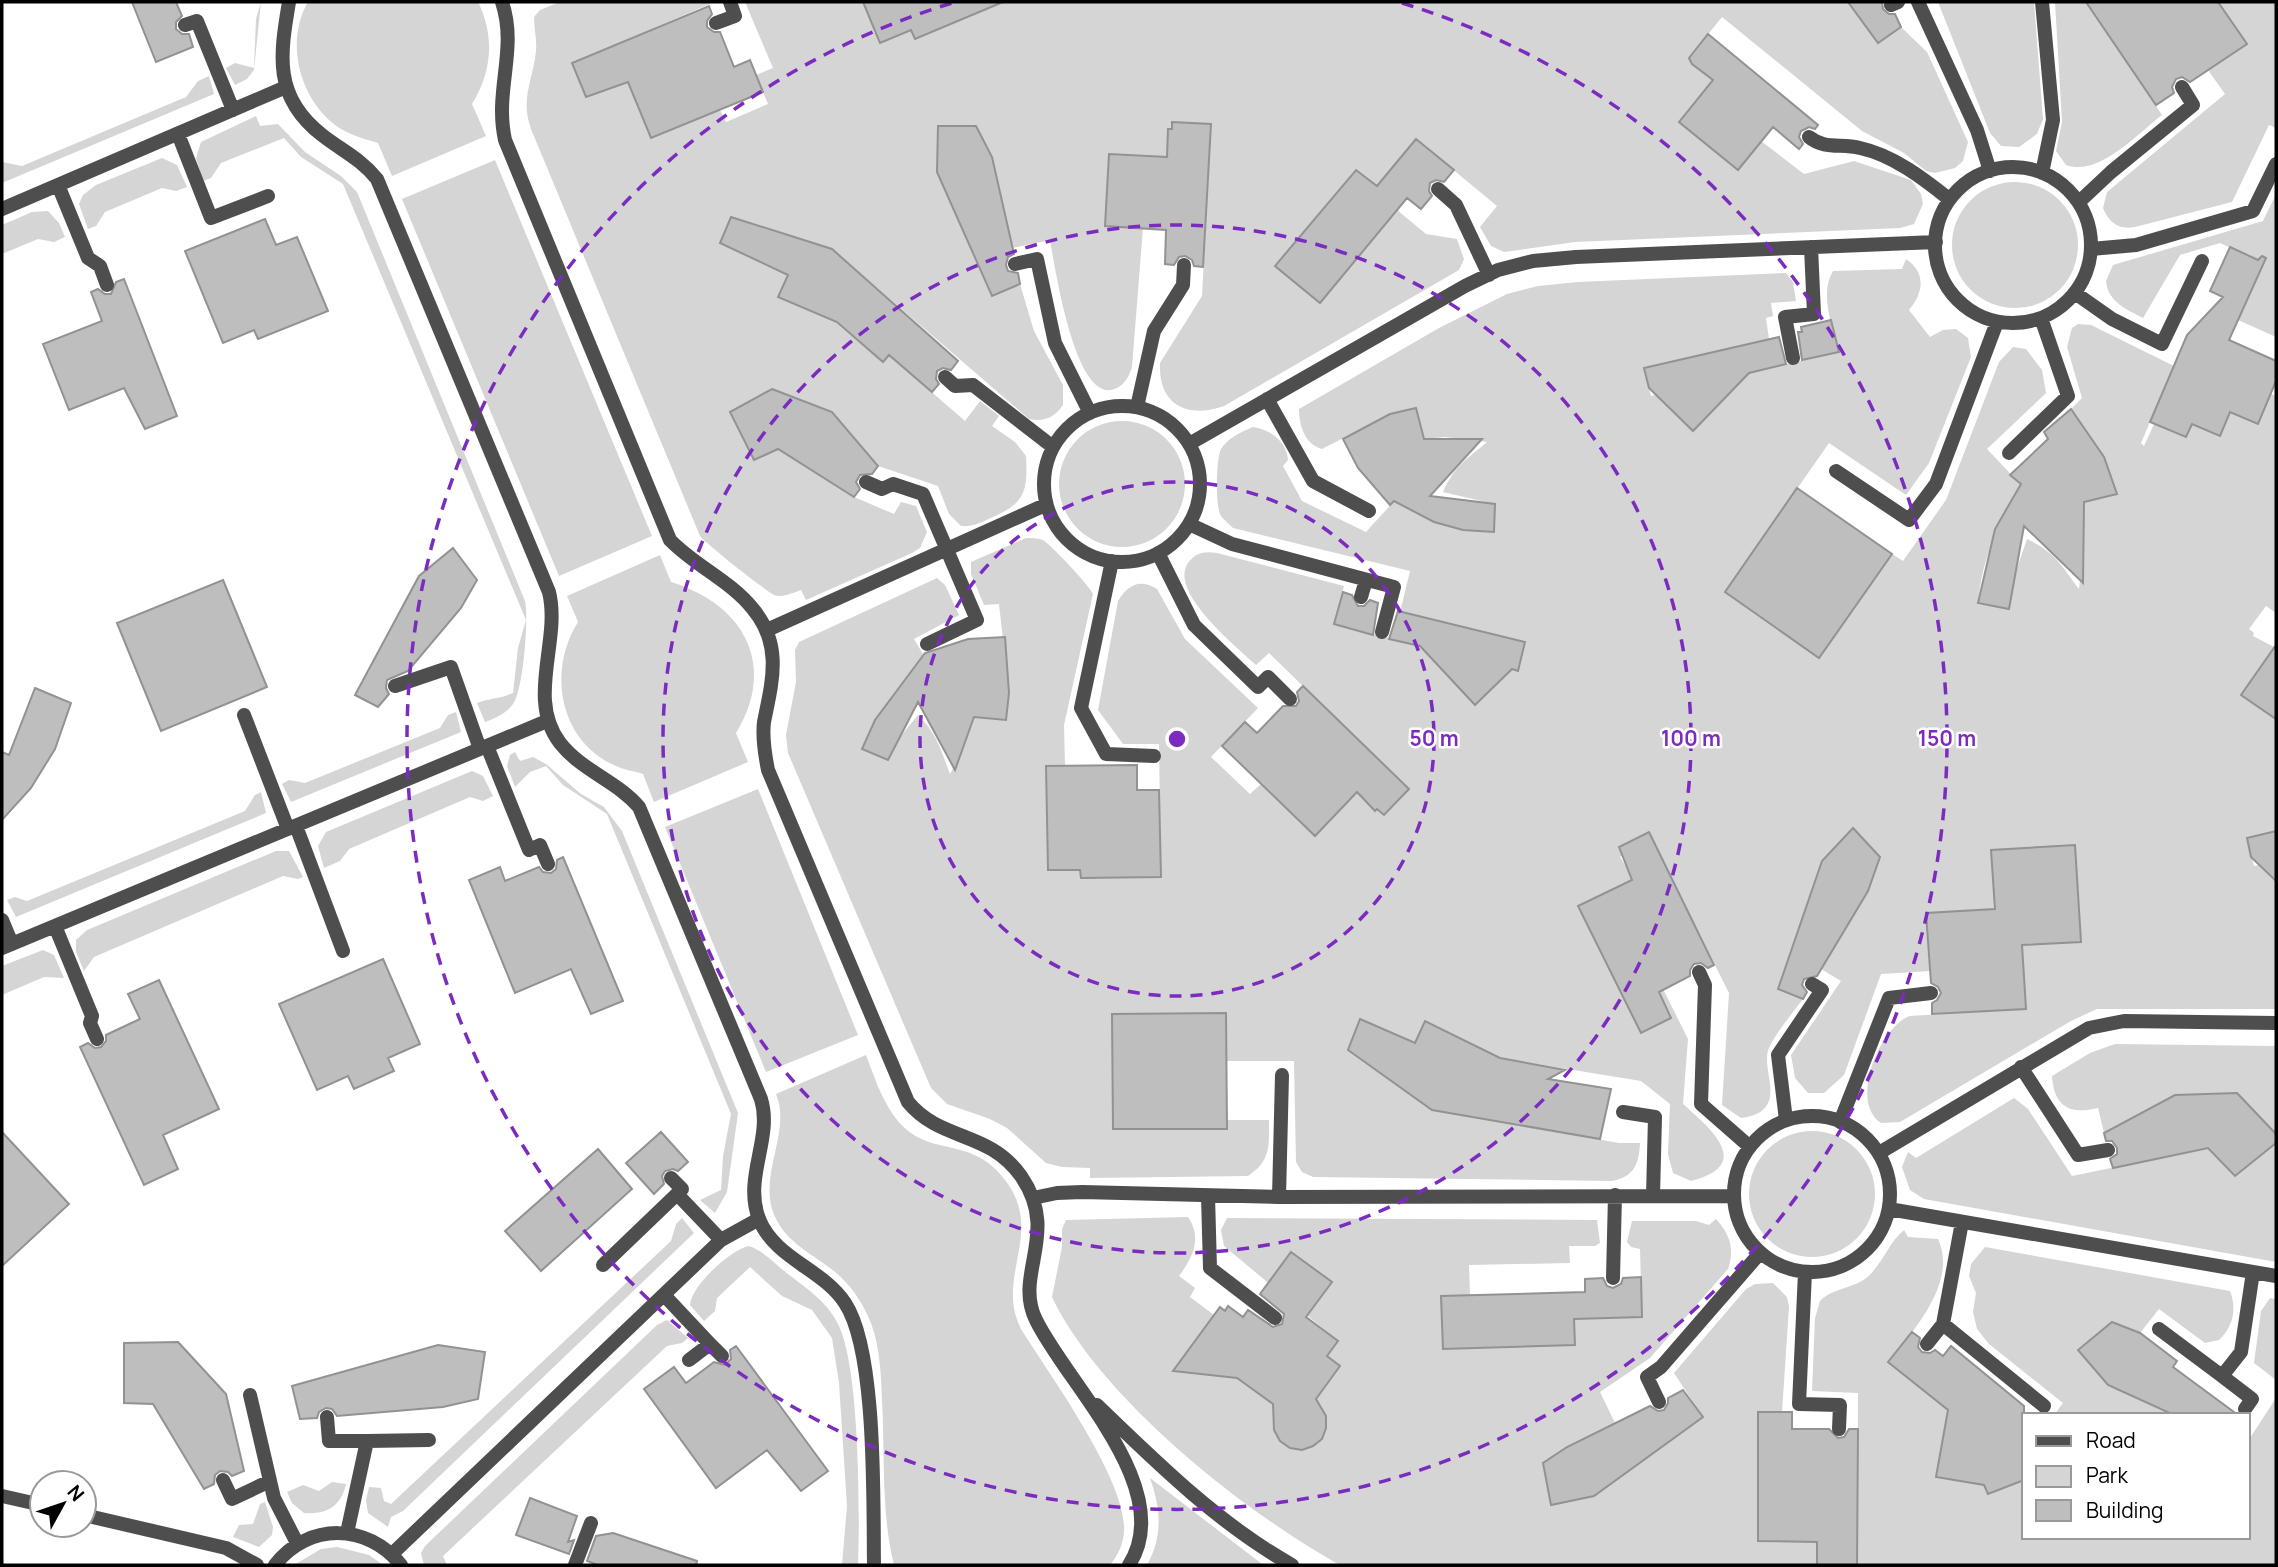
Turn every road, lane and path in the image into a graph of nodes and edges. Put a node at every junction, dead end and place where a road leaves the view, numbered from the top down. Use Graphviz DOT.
graph roads {
  1 [pos="289,2"];
  2 [pos="502,2"];
  3 [pos="730,2"];
  4 [pos="1918,2"];
  5 [pos="2042,2"];
  6 [pos="716,23"];
  7 [pos="185,25"];
  8 [pos="286,87"];
  9 [pos="2182,88"];
  10 [pos="233,110"];
  11 [pos="178,134"];
  12 [pos="1809,137"];
  13 [pos="2276,164"];
  14 [pos="1990,171"];
  15 [pos="2042,173"];
  16 [pos="58,185"];
  17 [pos="1438,189"];
  18 [pos="268,196"];
  19 [pos="1950,199"];
  20 [pos="2079,202"];
  21 [pos="2,209"];
  22 [pos="1936,242"];
  23 [pos="1811,247"];
  24 [pos="2091,249"];
  25 [pos="2203,261"];
  26 [pos="1016,264"];
  27 [pos="1184,265"];
  28 [pos="1489,275"];
  29 [pos="107,285"];
  30 [pos="2075,293"];
  31 [pos="2040,318"];
  32 [pos="1997,322"];
  33 [pos="1793,358"];
  34 [pos="944,377"];
  35 [pos="1267,399"];
  36 [pos="1137,407"];
  37 [pos="1090,413"];
  38 [pos="1189,444"];
  39 [pos="1053,447"];
  40 [pos="2009,453"];
  41 [pos="1836,471"];
  42 [pos="866,482"];
  43 [pos="1045,505"];
  44 [pos="1369,511"];
  45 [pos="1189,524"];
  46 [pos="947,550"];
  47 [pos="1158,553"];
  48 [pos="1112,561"];
  49 [pos="1366,579"];
  50 [pos="1361,597"];
  51 [pos="766,629"];
  52 [pos="1382,632"];
  53 [pos="927,644"];
  54 [pos="395,686"];
  55 [pos="1290,699"];
  56 [pos="244,715"];
  57 [pos="547,721"];
  58 [pos="484,747"];
  59 [pos="1154,756"];
  60 [pos="292,827"];
  61 [pos="548,864"];
  62 [pos="2,920"];
  63 [pos="55,926"];
  64 [pos="7,946"];
  65 [pos="343,951"];
  66 [pos="1699,972"];
  67 [pos="1812,984"];
  68 [pos="1931,993"];
  69 [pos="2276,1023"];
  70 [pos="97,1039"];
  71 [pos="2021,1067"];
  72 [pos="1282,1075"];
  73 [pos="1623,1112"];
  74 [pos="1786,1120"];
  75 [pos="1840,1122"];
  76 [pos="1750,1147"];
  77 [pos="2108,1150"];
  78 [pos="1878,1153"];
  79 [pos="671,1178"];
  80 [pos="677,1194"];
  81 [pos="1615,1195"];
  82 [pos="1208,1196"];
  83 [pos="1653,1196"];
  84 [pos="1734,1196"];
  85 [pos="1279,1197"];
  86 [pos="1033,1198"];
  87 [pos="1889,1209"];
  88 [pos="759,1219"];
  89 [pos="1962,1222"];
  90 [pos="721,1240"];
  91 [pos="1760,1253"];
  92 [pos="603,1265"];
  93 [pos="1805,1272"];
  94 [pos="2253,1272"];
  95 [pos="2276,1276"];
  96 [pos="1613,1278"];
  97 [pos="664,1295"];
  98 [pos="1275,1318"];
  99 [pos="1943,1324"];
  100 [pos="2159,1329"];
  101 [pos="1927,1343"];
  102 [pos="710,1344"];
  103 [pos="722,1356"];
  104 [pos="689,1360"];
  105 [pos="2222,1376"];
  106 [pos="1083,1392"];
  107 [pos="250,1395"];
  108 [pos="1659,1402"];
  109 [pos="2044,1406"];
  110 [pos="2245,1409"];
  111 [pos="327,1417"];
  112 [pos="1839,1429"];
  113 [pos="429,1440"];
  114 [pos="367,1441"];
  115 [pos="223,1480"];
  116 [pos="270,1481"];
  117 [pos="2,1496"];
  118 [pos="28,1502"];
  119 [pos="98,1518"];
  120 [pos="591,1523"];
  121 [pos="347,1533"];
  122 [pos="298,1543"];
  123 [pos="397,1560"];
  124 [pos="257,1565"];
  125 [pos="275,1565"];
  126 [pos="575,1565"];
  127 [pos="874,1565"];
  128 [pos="1129,1565"];
  129 [pos="1292,1565"];
  1 -- 8 [label="street"];
  2 -- 51 [label="street"];
  3 -- 6 [label="street"];
  4 -- 14 [label="street"];
  5 -- 15 [label="street"];
  7 -- 10 [label="street"];
  8 -- 10 [label="street"];
  8 -- 57 [label="street"];
  9 -- 20 [label="street"];
  10 -- 11 [label="street"];
  11 -- 16 [label="street"];
  11 -- 18 [label="street"];
  12 -- 19 [label="street"];
  13 -- 24 [label="street"];
  14 -- 15 [label="street"];
  14 -- 19 [label="street"];
  15 -- 20 [label="street"];
  16 -- 21 [label="street"];
  16 -- 29 [label="street"];
  17 -- 28 [label="street"];
  19 -- 22 [label="street"];
  20 -- 24 [label="street"];
  22 -- 23 [label="street"];
  22 -- 32 [label="street"];
  23 -- 28 [label="street"];
  23 -- 33 [label="street"];
  24 -- 30 [label="street"];
  25 -- 30 [label="street"];
  26 -- 37 [label="street"];
  27 -- 36 [label="street"];
  28 -- 35 [label="street"];
  30 -- 31 [label="street"];
  31 -- 32 [label="street"];
  31 -- 40 [label="street"];
  32 -- 41 [label="street"];
  34 -- 39 [label="street"];
  35 -- 38 [label="street"];
  35 -- 44 [label="street"];
  36 -- 37 [label="street"];
  36 -- 38 [label="street"];
  37 -- 39 [label="street"];
  38 -- 45 [label="street"];
  39 -- 43 [label="street"];
  42 -- 46 [label="street"];
  43 -- 46 [label="street"];
  43 -- 48 [label="street"];
  45 -- 47 [label="street"];
  45 -- 49 [label="street"];
  46 -- 51 [label="street"];
  46 -- 53 [label="street"];
  47 -- 48 [label="street"];
  47 -- 55 [label="street"];
  48 -- 59 [label="street"];
  49 -- 50 [label="street"];
  49 -- 52 [label="street"];
  51 -- 86 [label="street"];
  54 -- 58 [label="street"];
  56 -- 60 [label="street"];
  57 -- 58 [label="street"];
  57 -- 88 [label="street"];
  58 -- 60 [label="street"];
  58 -- 61 [label="street"];
  60 -- 63 [label="street"];
  60 -- 65 [label="street"];
  62 -- 64 [label="street"];
  63 -- 64 [label="street"];
  63 -- 70 [label="street"];
  66 -- 76 [label="street"];
  67 -- 74 [label="street"];
  68 -- 75 [label="street"];
  69 -- 71 [label="street"];
  71 -- 77 [label="street"];
  71 -- 78 [label="street"];
  72 -- 85 [label="street"];
  73 -- 83 [label="street"];
  74 -- 75 [label="street"];
  74 -- 76 [label="street"];
  75 -- 78 [label="street"];
  76 -- 84 [label="street"];
  78 -- 87 [label="street"];
  79 -- 80 [label="street"];
  80 -- 90 [label="street"];
  80 -- 92 [label="street"];
  81 -- 83 [label="street"];
  81 -- 85 [label="street"];
  81 -- 96 [label="street"];
  82 -- 85 [label="street"];
  82 -- 86 [label="street"];
  82 -- 98 [label="street"];
  83 -- 84 [label="street"];
  84 -- 91 [label="street"];
  86 -- 106 [label="street"];
  87 -- 89 [label="street"];
  87 -- 93 [label="street"];
  88 -- 90 [label="street"];
  88 -- 127 [label="street"];
  89 -- 94 [label="street"];
  89 -- 99 [label="street"];
  90 -- 97 [label="street"];
  91 -- 93 [label="street"];
  91 -- 108 [label="street"];
  93 -- 112 [label="street"];
  94 -- 95 [label="street"];
  94 -- 105 [label="street"];
  97 -- 102 [label="street"];
  97 -- 123 [label="street"];
  99 -- 101 [label="street"];
  99 -- 109 [label="street"];
  100 -- 105 [label="street"];
  102 -- 103 [label="street"];
  102 -- 104 [label="street"];
  105 -- 110 [label="street"];
  106 -- 128 [label="street"];
  106 -- 129 [label="street"];
  107 -- 116 [label="street"];
  111 -- 114 [label="street"];
  113 -- 114 [label="street"];
  114 -- 121 [label="street"];
  115 -- 116 [label="street"];
  116 -- 122 [label="street"];
  117 -- 118 [label="street"];
  119 -- 124 [label="street"];
  120 -- 126 [label="street"];
  121 -- 122 [label="street"];
  121 -- 123 [label="street"];
  122 -- 125 [label="street"];
}
